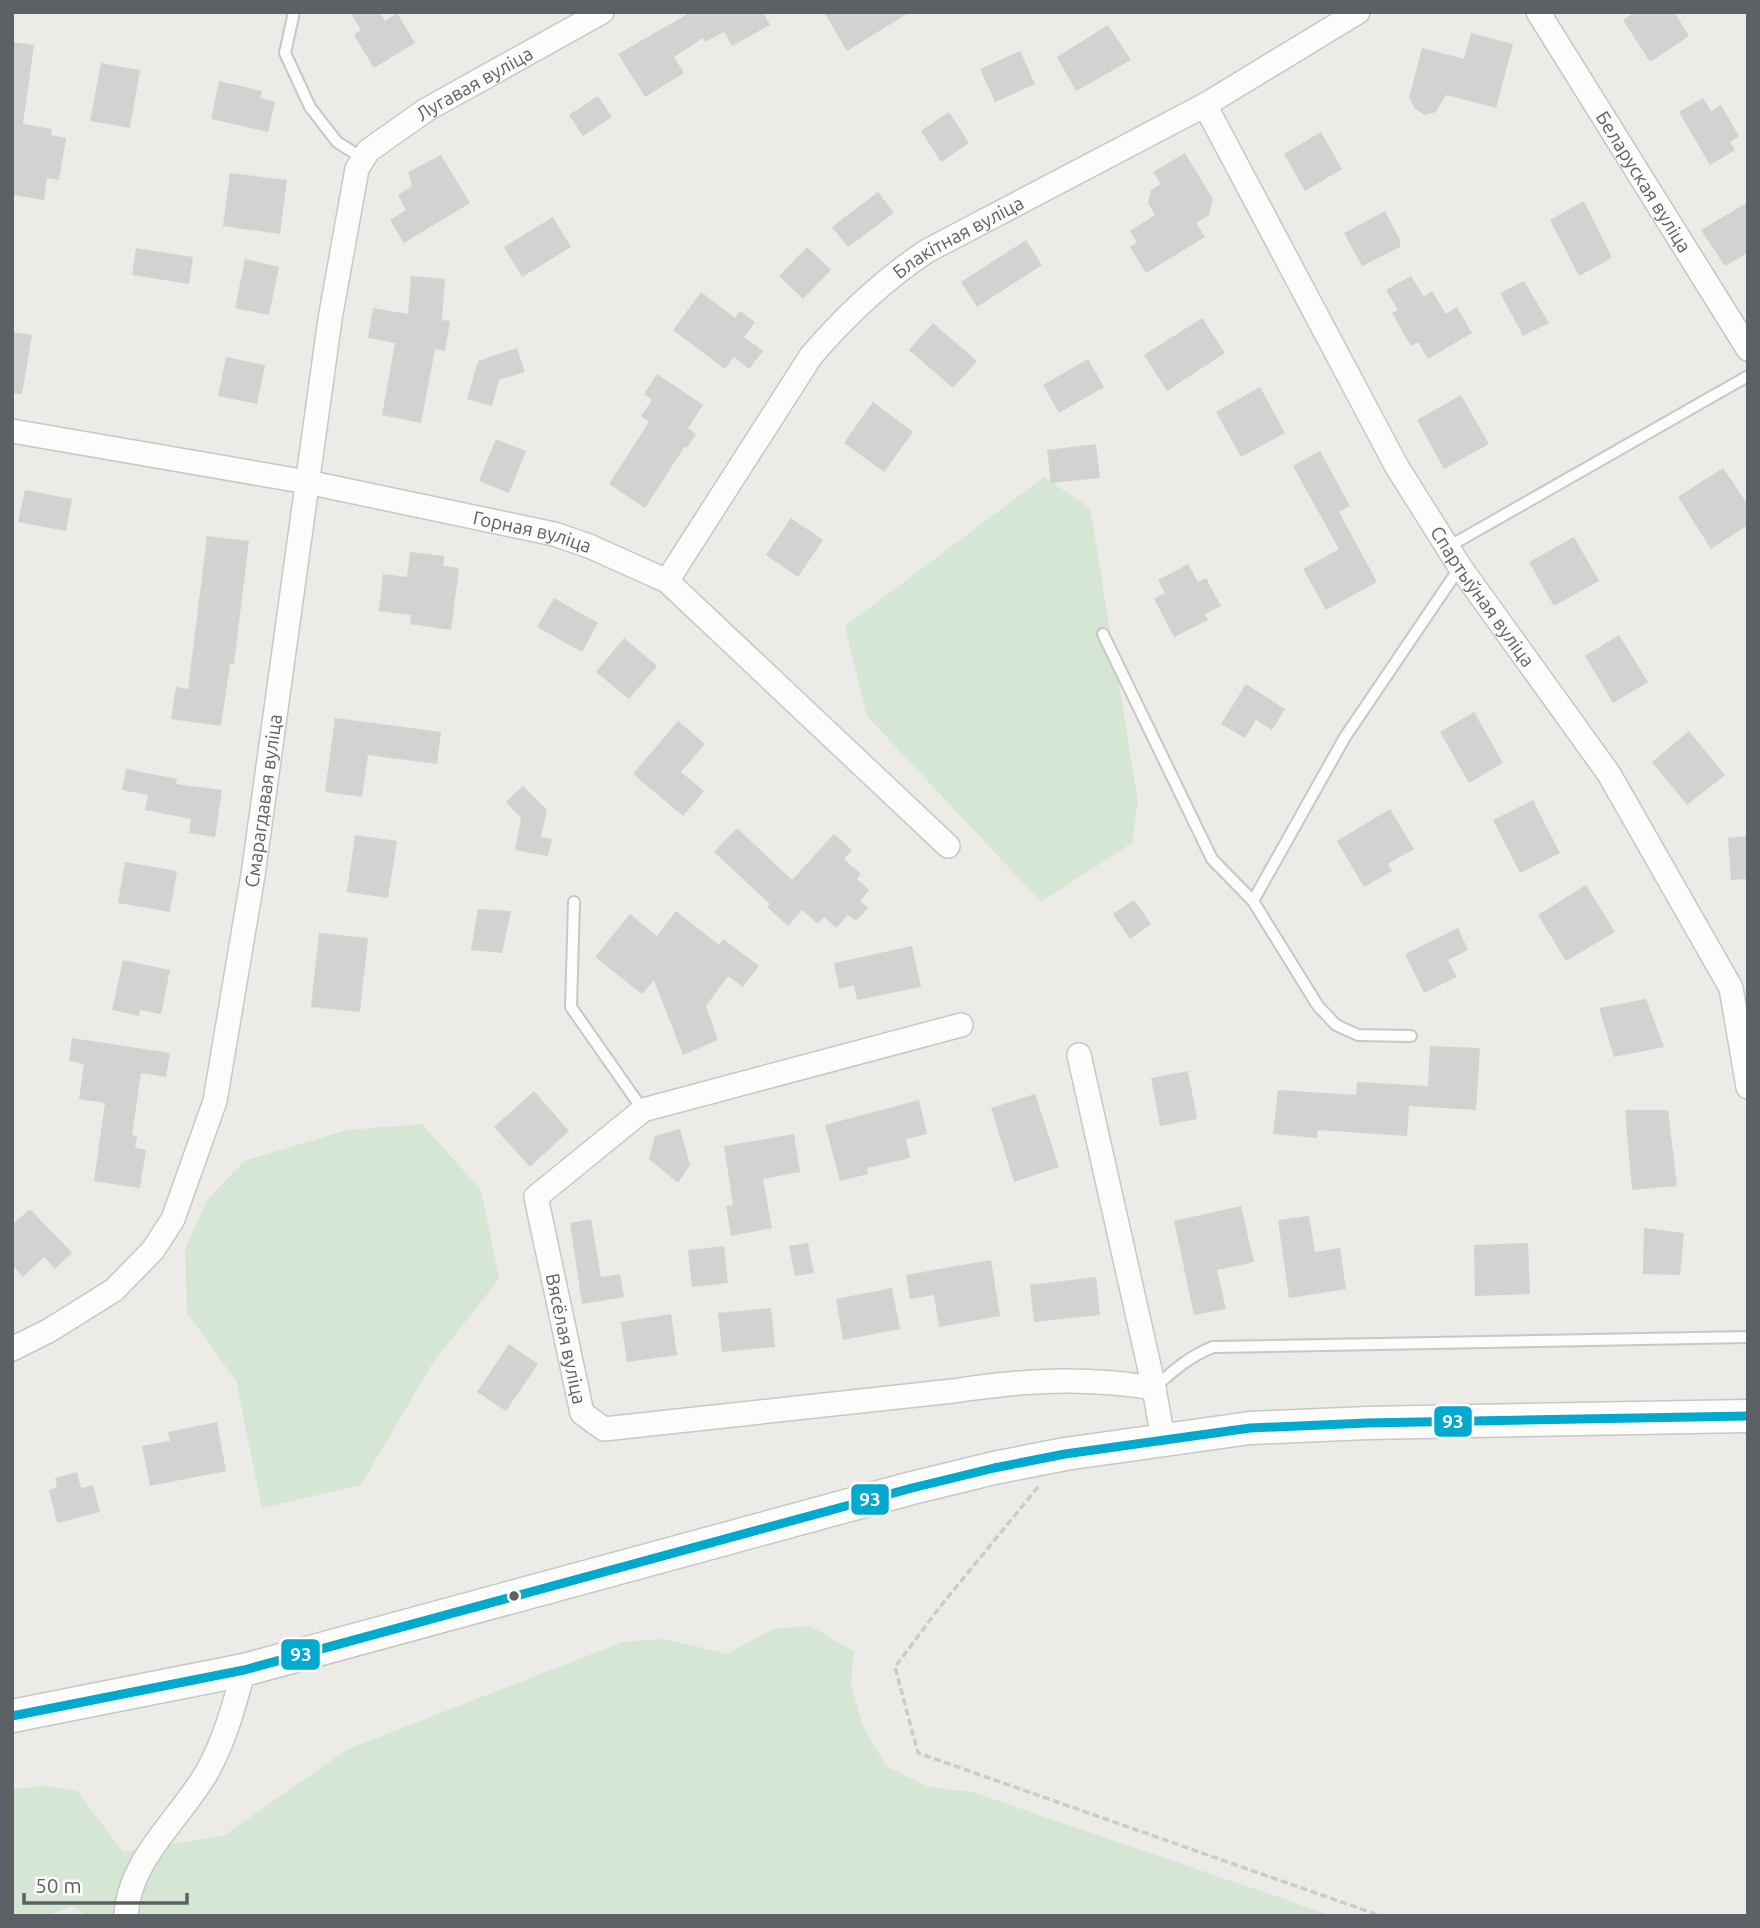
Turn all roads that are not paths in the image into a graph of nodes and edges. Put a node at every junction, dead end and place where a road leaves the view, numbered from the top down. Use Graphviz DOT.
graph roads {
  1 [pos="294,12"];
  2 [pos="602,12"];
  3 [pos="1358,12"];
  4 [pos="1538,12"];
  5 [pos="1205,105"];
  6 [pos="360,164"];
  7 [pos="1748,349"];
  8 [pos="1748,376"];
  9 [pos="12,431"];
  10 [pos="307,482"];
  11 [pos="1447,547"];
  12 [pos="1460,567"];
  13 [pos="667,581"];
  14 [pos="1102,634"];
  15 [pos="948,846"];
  16 [pos="1252,901"];
  17 [pos="574,902"];
  18 [pos="961,1025"];
  19 [pos="1410,1036"];
  20 [pos="1079,1055"];
  21 [pos="1748,1087"];
  22 [pos="643,1110"];
  23 [pos="1748,1337"];
  24 [pos="12,1349"];
  25 [pos="1154,1388"];
  26 [pos="1748,1416"];
  27 [pos="1163,1439"];
  28 [pos="244,1670"];
  29 [pos="12,1716"];
  30 [pos="126,1916"];
  1 -- 6 [label="lane"];
  2 -- 6 [label="street, Лугавая вуліца"];
  3 -- 5 [label="street, Блакітная вуліца"];
  4 -- 7 [label="street, Беларуская вуліца"];
  5 -- 11 [label="street, Спартыўная вуліца"];
  5 -- 13 [label="street, Блакітная вуліца"];
  6 -- 10 [label="street, Смарагдавая вуліца"];
  8 -- 11 [label="lane"];
  9 -- 10 [label="street, Горная вуліца"];
  10 -- 13 [label="street, Горная вуліца"];
  10 -- 24 [label="street, Смарагдавая вуліца"];
  11 -- 12 [label="street, Спартыўная вуліца"];
  12 -- 16 [label="lane"];
  12 -- 21 [label="street, Спартыўная вуліца"];
  13 -- 15 [label="street, Горная вуліца"];
  14 -- 16 [label="lane"];
  16 -- 19 [label="lane"];
  17 -- 22 [label="lane"];
  18 -- 22 [label="street, Вясёлая вуліца"];
  20 -- 25 [label="street"];
  22 -- 25 [label="street, Вясёлая вуліца"];
  23 -- 25 [label="lane"];
  25 -- 27 [label="street"];
  26 -- 27 [label="street"];
  27 -- 28 [label="street"];
  28 -- 29 [label="street"];
  28 -- 30 [label="street"];
}
